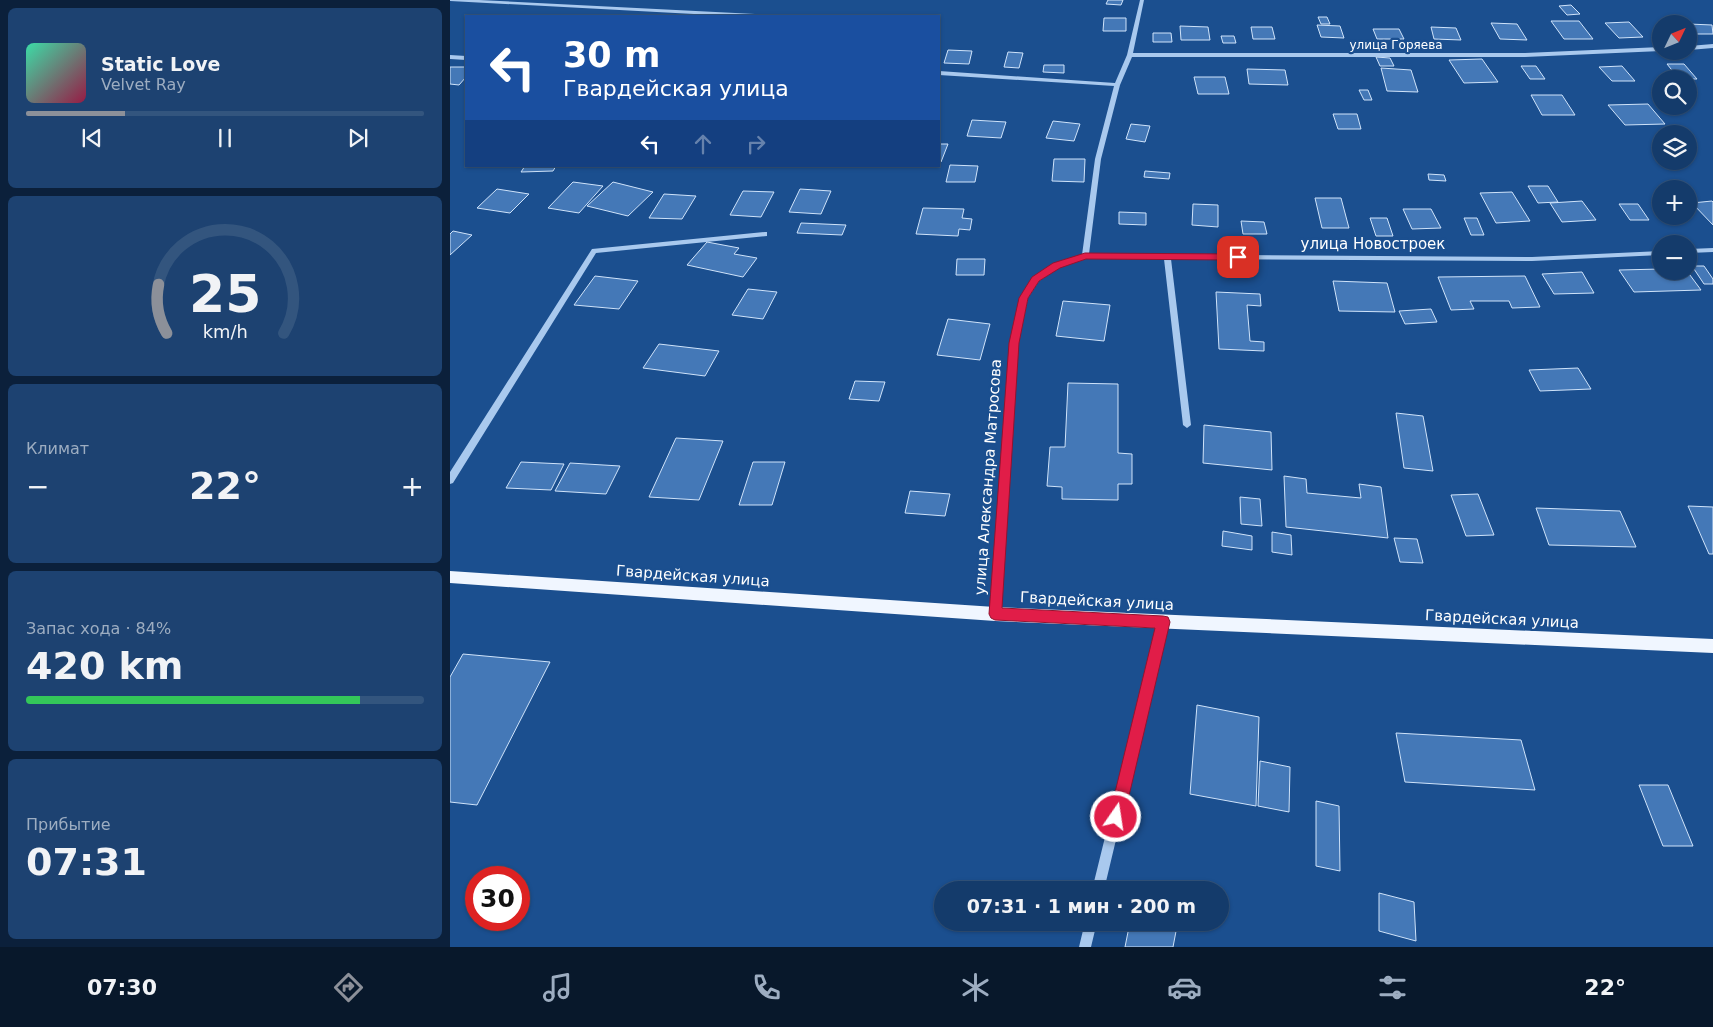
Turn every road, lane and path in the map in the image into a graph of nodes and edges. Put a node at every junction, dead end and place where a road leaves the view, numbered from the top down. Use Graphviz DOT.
graph roads {
  1 [pos="450,0"];
  2 [pos="1142,0"];
  3 [pos="736,15"];
  4 [pos="1713,46"];
  5 [pos="1698,47"];
  6 [pos="1652,49"];
  7 [pos="1130,55"];
  8 [pos="450,58"];
  9 [pos="465,58"];
  10 [pos="940,73"];
  11 [pos="1117,85"];
  12 [pos="765,234"];
  13 [pos="1713,250"];
  14 [pos="1697,251"];
  15 [pos="1652,253"];
  16 [pos="1085,256"];
  17 [pos="1168,257"];
  18 [pos="1187,424"];
  19 [pos="450,480"];
  20 [pos="450,578"];
  21 [pos="995,614"];
  22 [pos="1163,622"];
  23 [pos="1713,646"];
  24 [pos="1100,881"];
  25 [pos="1089,931"];
  26 [pos="1085,947"];
  1 -- 3 [label="street"];
  2 -- 7 [label="street"];
  4 -- 5 [label="street"];
  6 -- 7 [label="street, улица Горяева"];
  7 -- 11 [label="street"];
  8 -- 9 [label="street"];
  10 -- 11 [label="street"];
  11 -- 16 [label="street"];
  12 -- 19 [label="street"];
  13 -- 14 [label="street"];
  15 -- 17 [label="street, улица Новостроек"];
  16 -- 17 [label="street, улица Новостроек"];
  16 -- 21 [label="street, улица Александра Матросова"];
  17 -- 18 [label="street"];
  20 -- 21 [label="main road, Гвардейская улица"];
  21 -- 22 [label="main road, Гвардейская улица"];
  22 -- 23 [label="main road, Гвардейская улица"];
  22 -- 24 [label="street"];
  25 -- 26 [label="street"];
}
